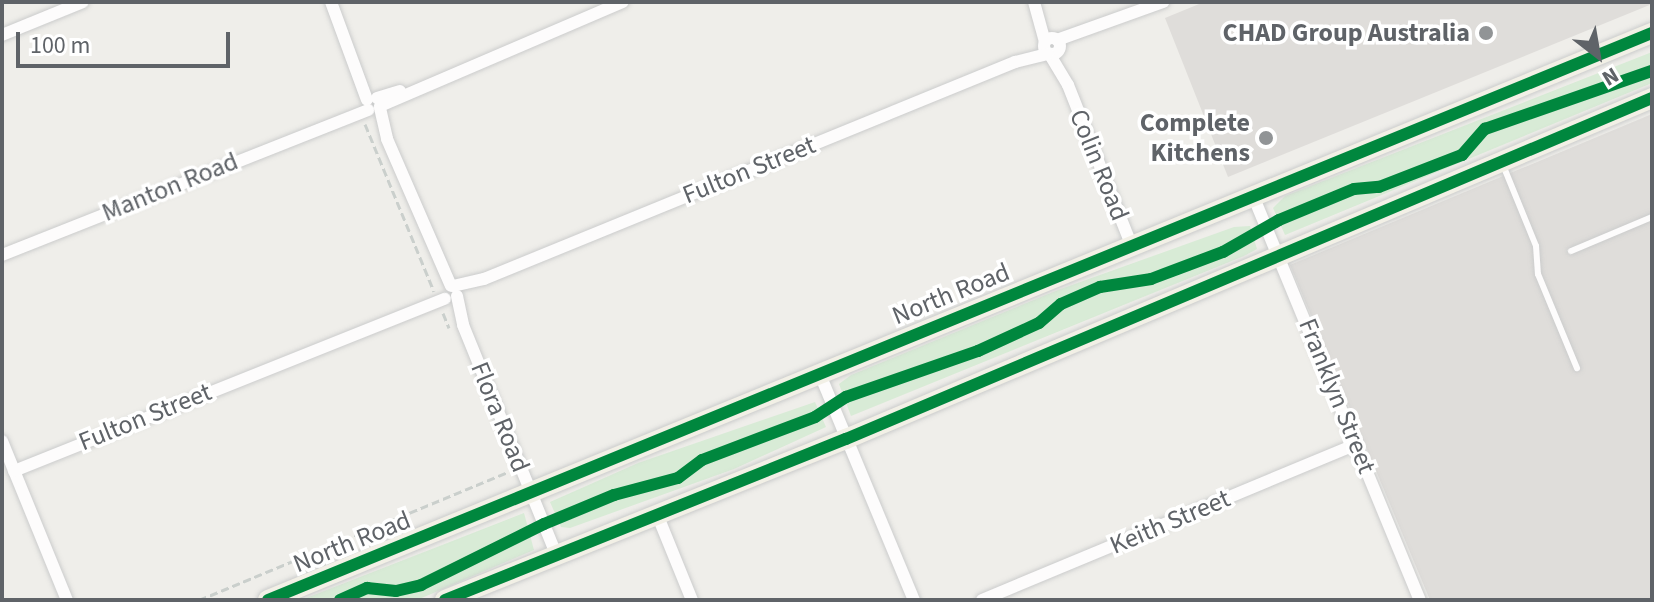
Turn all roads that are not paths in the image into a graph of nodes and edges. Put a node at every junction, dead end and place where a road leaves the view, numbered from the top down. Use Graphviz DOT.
graph roads {
  1 [pos="83,2"];
  2 [pos="331,2"];
  3 [pos="623,2"];
  4 [pos="1163,2"];
  5 [pos="1035,6"];
  6 [pos="1652,33"];
  7 [pos="2,35"];
  8 [pos="1052,47"];
  9 [pos="1652,98"];
  10 [pos="371,105"];
  11 [pos="1502,162"];
  12 [pos="1252,193"];
  13 [pos="1652,217"];
  14 [pos="1131,244"];
  15 [pos="1571,251"];
  16 [pos="2,255"];
  17 [pos="1279,257"];
  18 [pos="447,294"];
  19 [pos="1577,368"];
  20 [pos="819,372"];
  21 [pos="846,439"];
  22 [pos="2,441"];
  23 [pos="1357,444"];
  24 [pos="14,471"];
  25 [pos="531,493"];
  26 [pos="657,514"];
  27 [pos="556,554"];
  28 [pos="450,599"];
  29 [pos="67,600"];
  30 [pos="268,600"];
  31 [pos="692,600"];
  32 [pos="914,600"];
  33 [pos="982,600"];
  34 [pos="1420,600"];
  1 -- 7 [label="street"];
  2 -- 10 [label="street, Flora Road"];
  3 -- 10 [label="street, Manton Road"];
  4 -- 8 [label="street, Fulton Street"];
  5 -- 8 [label="street, Colin Road"];
  6 -- 12 [label="highway, North Road"];
  8 -- 14 [label="street, Colin Road"];
  8 -- 18 [label="street, Fulton Street"];
  9 -- 11 [label="highway"];
  10 -- 16 [label="street, Manton Road"];
  10 -- 18 [label="street, Flora Road"];
  11 -- 17 [label="highway"];
  11 -- 19 [label="lane"];
  12 -- 14 [label="highway, North Road"];
  12 -- 17 [label="street, Franklyn Street"];
  13 -- 15 [label="lane"];
  14 -- 20 [label="highway, North Road"];
  17 -- 21 [label="highway"];
  17 -- 23 [label="street, Franklyn Street"];
  18 -- 24 [label="street, Fulton Street"];
  18 -- 25 [label="street, Flora Road"];
  20 -- 21 [label="street"];
  20 -- 25 [label="highway, North Road"];
  21 -- 26 [label="highway"];
  21 -- 32 [label="street"];
  22 -- 24 [label="street"];
  23 -- 33 [label="street, Keith Street"];
  23 -- 34 [label="street, Franklyn Street"];
  24 -- 29 [label="street"];
  25 -- 27 [label="street, Flora Road"];
  25 -- 30 [label="highway, North Road"];
  26 -- 27 [label="highway"];
  26 -- 31 [label="street"];
  27 -- 28 [label="highway"];
}
